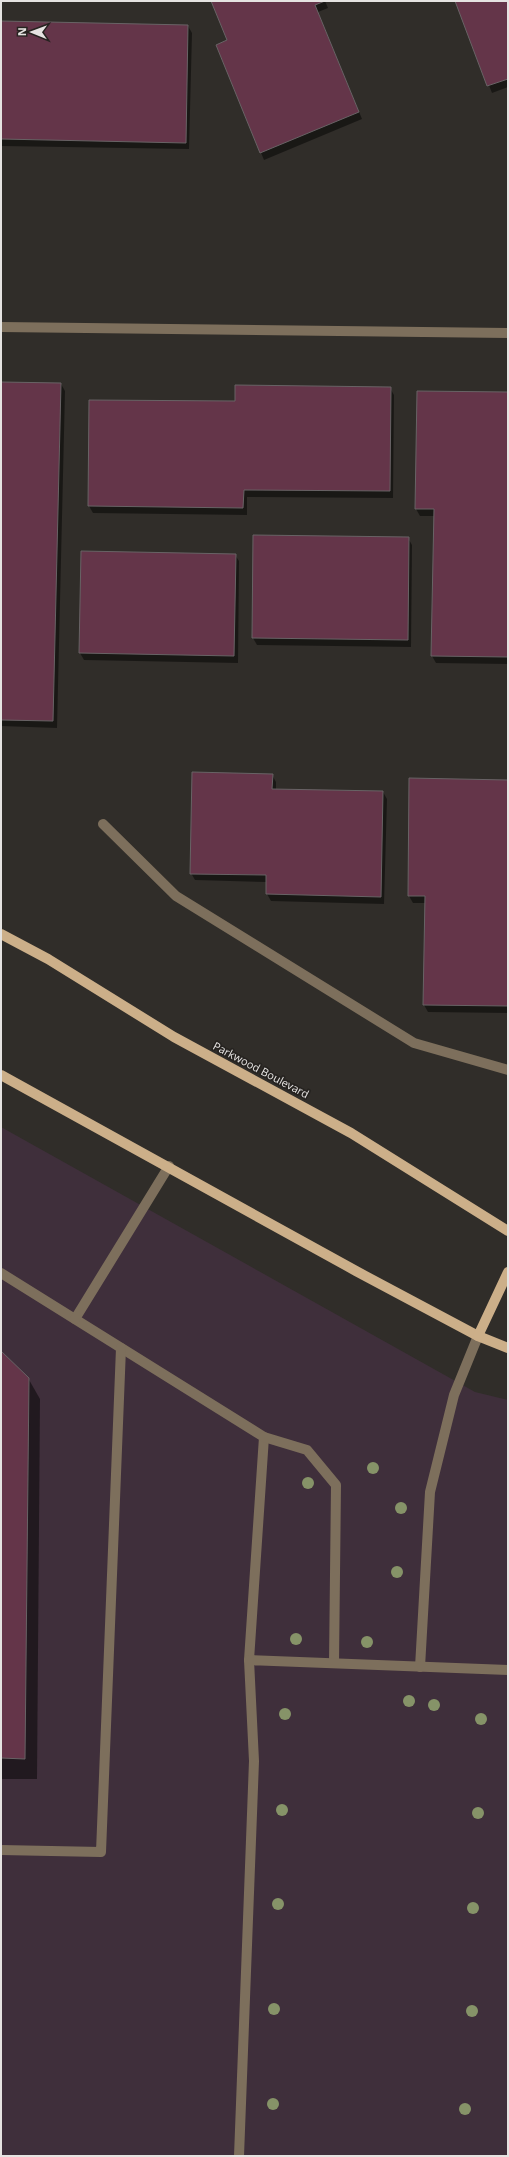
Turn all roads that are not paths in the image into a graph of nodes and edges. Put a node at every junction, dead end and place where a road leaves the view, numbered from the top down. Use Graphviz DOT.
graph roads {
  1 [pos="1,327"];
  2 [pos="508,333"];
  3 [pos="103,824"];
  4 [pos="1,934"];
  5 [pos="508,1070"];
  6 [pos="1,1075"];
  7 [pos="169,1166"];
  8 [pos="508,1230"];
  9 [pos="508,1272"];
  10 [pos="1,1273"];
  11 [pos="75,1319"];
  12 [pos="478,1336"];
  13 [pos="121,1348"];
  14 [pos="508,1348"];
  15 [pos="264,1437"];
  16 [pos="250,1660"];
  17 [pos="334,1663"];
  18 [pos="420,1667"];
  19 [pos="508,1670"];
  20 [pos="1,1850"];
  21 [pos="239,2156"];
  1 -- 2 [label="lane"];
  3 -- 5 [label="lane"];
  4 -- 8 [label="main road, Parkwood Boulevard"];
  6 -- 7 [label="main road"];
  7 -- 11 [label="lane"];
  7 -- 12 [label="main road"];
  9 -- 12 [label="main road"];
  10 -- 11 [label="lane"];
  11 -- 13 [label="lane"];
  12 -- 14 [label="main road"];
  12 -- 18 [label="lane"];
  13 -- 15 [label="lane"];
  13 -- 20 [label="lane"];
  15 -- 16 [label="lane"];
  15 -- 17 [label="lane"];
  16 -- 17 [label="lane"];
  16 -- 21 [label="lane"];
  17 -- 18 [label="lane"];
  18 -- 19 [label="lane"];
}
